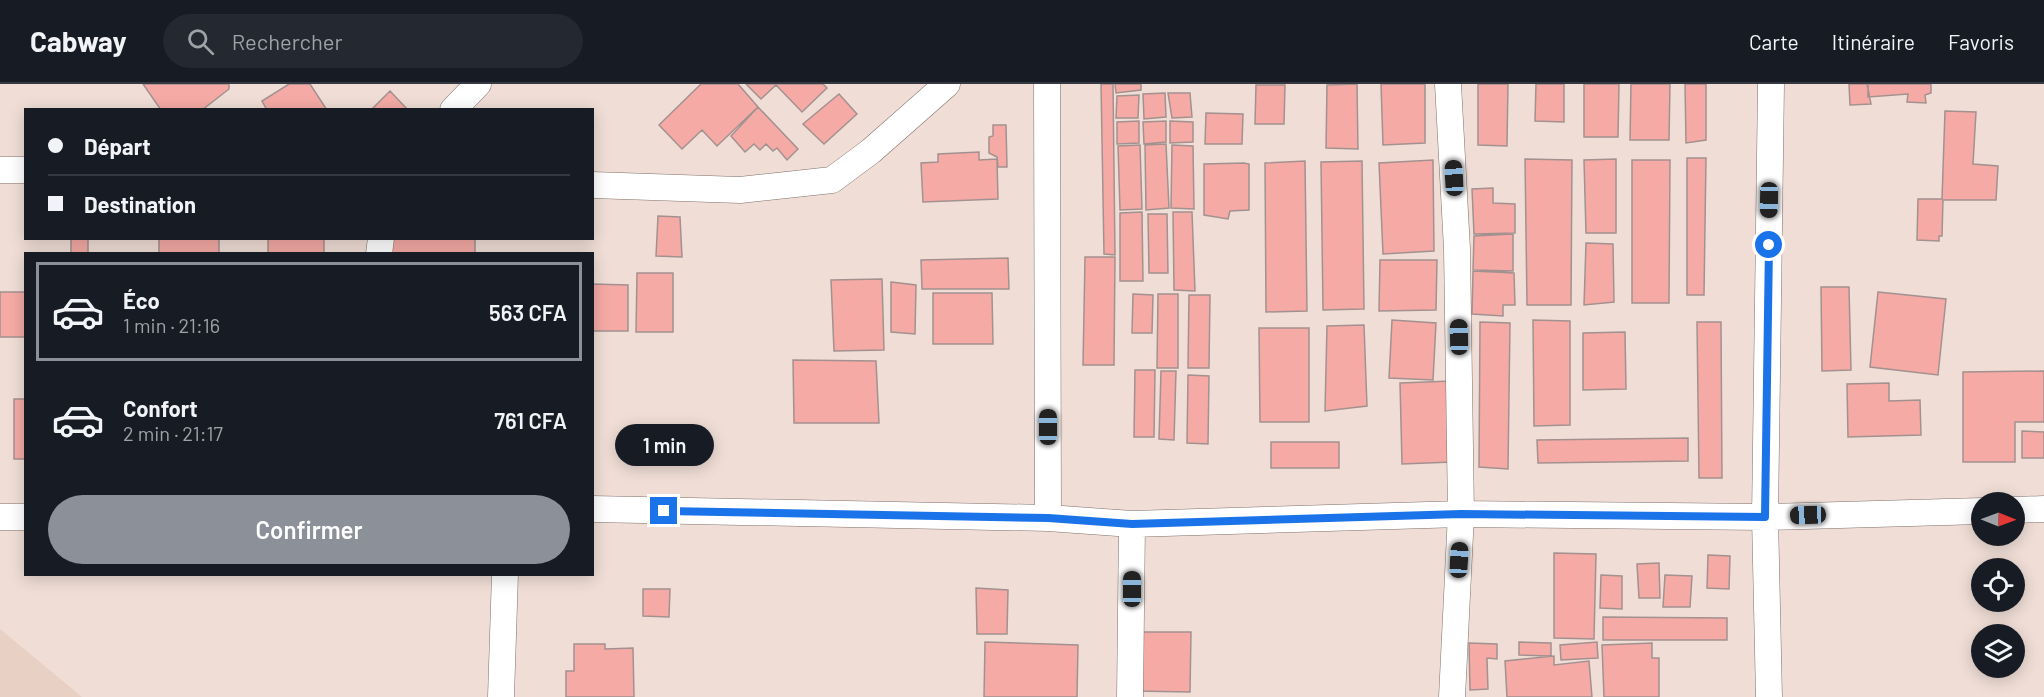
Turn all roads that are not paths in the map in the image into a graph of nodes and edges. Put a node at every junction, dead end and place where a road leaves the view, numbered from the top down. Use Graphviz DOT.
graph roads {
  1 [pos="478,84"];
  2 [pos="947,84"];
  3 [pos="1047,84"];
  4 [pos="1448,84"];
  5 [pos="1771,84"];
  6 [pos="455,108"];
  7 [pos="0,170"];
  8 [pos="24,170"];
  9 [pos="594,185"];
  10 [pos="594,509"];
  11 [pos="2044,509"];
  12 [pos="2025,510"];
  13 [pos="1971,511"];
  14 [pos="1461,514"];
  15 [pos="0,517"];
  16 [pos="24,517"];
  17 [pos="1765,517"];
  18 [pos="1048,518"];
  19 [pos="1132,524"];
  20 [pos="505,576"];
  21 [pos="501,697"];
  22 [pos="1130,697"];
  23 [pos="1452,697"];
  24 [pos="1769,697"];
  1 -- 6 [label="street"];
  2 -- 9 [label="street"];
  3 -- 18 [label="street"];
  4 -- 14 [label="street"];
  5 -- 17 [label="street"];
  7 -- 8 [label="street"];
  10 -- 18 [label="street"];
  11 -- 12 [label="street"];
  13 -- 17 [label="street"];
  14 -- 17 [label="street"];
  14 -- 19 [label="street"];
  14 -- 23 [label="street"];
  15 -- 16 [label="street"];
  17 -- 24 [label="street"];
  18 -- 19 [label="street"];
  19 -- 22 [label="street"];
  20 -- 21 [label="street"];
}
